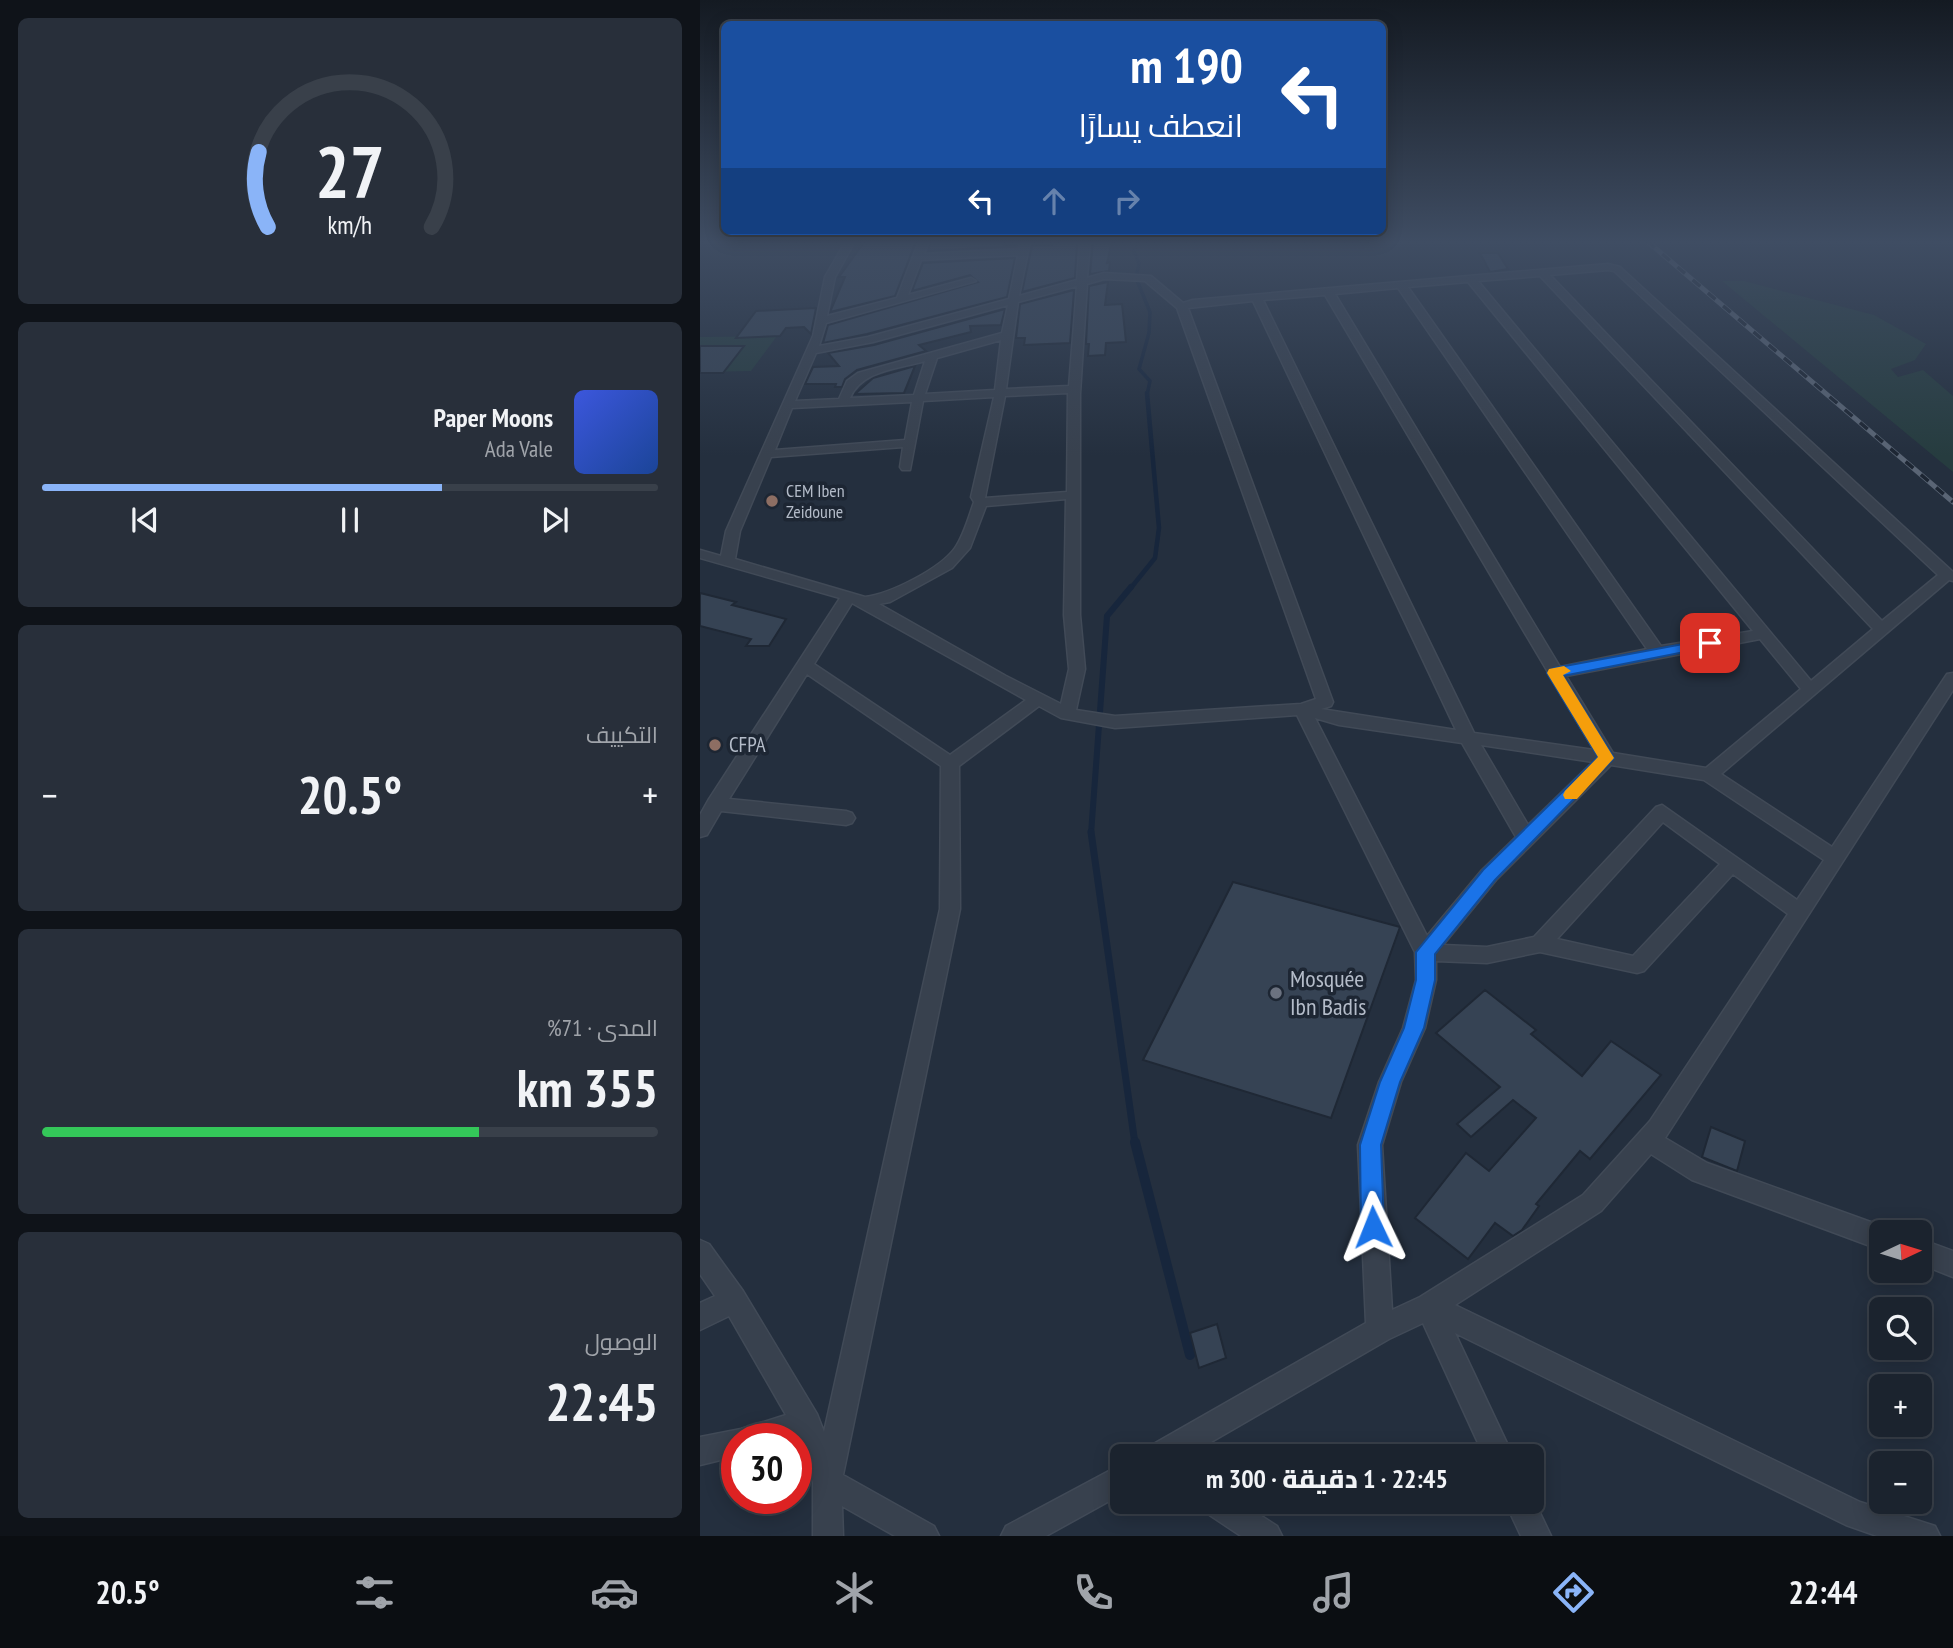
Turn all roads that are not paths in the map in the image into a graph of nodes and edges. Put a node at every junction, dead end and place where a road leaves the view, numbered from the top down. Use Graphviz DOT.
graph roads {
  1 [pos="823,313"];
  2 [pos="853,313"];
  3 [pos="966,313"];
  4 [pos="1011,313"];
  5 [pos="1080,313"];
  6 [pos="1184,313"];
  7 [pos="1264,313"];
  8 [pos="1341,313"];
  9 [pos="1420,313"];
  10 [pos="1499,313"];
  11 [pos="1581,313"];
  12 [pos="1663,313"];
  13 [pos="821,321"];
  14 [pos="1007,335"];
  15 [pos="811,351"];
  16 [pos="932,355"];
  17 [pos="1075,389"];
  18 [pos="1000,394"];
  19 [pos="918,399"];
  20 [pos="843,402"];
  21 [pos="789,405"];
  22 [pos="909,443"];
  23 [pos="766,454"];
  24 [pos="905,467"];
  25 [pos="1073,495"];
  26 [pos="981,502"];
  27 [pos="700,554"];
  28 [pos="727,562"];
  29 [pos="1950,576"];
  30 [pos="857,599"];
  31 [pos="1882,630"];
  32 [pos="1764,634"];
  33 [pos="1657,652"];
  34 [pos="805,665"];
  35 [pos="1554,673"];
  36 [pos="1953,678"];
  37 [pos="1810,690"];
  38 [pos="1038,699"];
  39 [pos="1302,709"];
  40 [pos="1067,713"];
  41 [pos="1467,737"];
  42 [pos="1606,758"];
  43 [pos="950,764"];
  44 [pos="1709,775"];
  45 [pos="715,804"];
  46 [pos="846,818"];
  47 [pos="700,830"];
  48 [pos="1525,839"];
  49 [pos="1835,858"];
  50 [pos="1732,863"];
  51 [pos="1800,912"];
  52 [pos="1540,944"];
  53 [pos="1426,952"];
  54 [pos="1648,1140"];
  55 [pos="1869,1234"];
  56 [pos="700,1253"];
  57 [pos="1932,1256"];
  58 [pos="1953,1264"];
  59 [pos="734,1300"];
  60 [pos="1429,1306"];
  61 [pos="700,1317"];
  62 [pos="1380,1330"];
  63 [pos="806,1423"];
  64 [pos="812,1438"];
  65 [pos="1181,1444"];
  66 [pos="1493,1444"];
  67 [pos="721,1446"];
  68 [pos="700,1451"];
  69 [pos="827,1482"];
  70 [pos="1110,1485"];
  71 [pos="1233,1514"];
  72 [pos="1526,1514"];
  73 [pos="828,1536"];
  74 [pos="924,1536"];
  75 [pos="1016,1536"];
  76 [pos="1267,1536"];
  77 [pos="1536,1536"];
  78 [pos="1924,1536"];
  1 -- 13 [label="street"];
  2 -- 13 [label="street"];
  3 -- 15 [label="street"];
  4 -- 14 [label="street"];
  5 -- 17 [label="street"];
  6 -- 39 [label="street"];
  7 -- 41 [label="street"];
  8 -- 35 [label="street"];
  9 -- 33 [label="street"];
  10 -- 32 [label="street"];
  11 -- 31 [label="street"];
  12 -- 29 [label="street"];
  13 -- 15 [label="street"];
  14 -- 16 [label="street"];
  14 -- 18 [label="street"];
  15 -- 21 [label="street"];
  16 -- 19 [label="street"];
  16 -- 20 [label="street"];
  17 -- 18 [label="street"];
  17 -- 25 [label="street"];
  18 -- 19 [label="street"];
  18 -- 26 [label="street"];
  19 -- 20 [label="street"];
  19 -- 22 [label="street"];
  20 -- 21 [label="street"];
  21 -- 23 [label="street"];
  22 -- 23 [label="street"];
  22 -- 24 [label="street"];
  23 -- 28 [label="street"];
  25 -- 26 [label="street"];
  25 -- 40 [label="street"];
  26 -- 30 [label="street"];
  27 -- 28 [label="street"];
  28 -- 30 [label="street"];
  29 -- 31 [label="street"];
  30 -- 34 [label="street"];
  30 -- 38 [label="street"];
  31 -- 37 [label="street"];
  32 -- 33 [label="street"];
  32 -- 37 [label="street"];
  33 -- 35 [label="street"];
  34 -- 43 [label="street"];
  34 -- 45 [label="street"];
  35 -- 42 [label="street"];
  36 -- 49 [label="street"];
  37 -- 44 [label="street"];
  38 -- 40 [label="street"];
  38 -- 43 [label="street"];
  39 -- 40 [label="street"];
  39 -- 41 [label="street"];
  39 -- 53 [label="street"];
  41 -- 42 [label="street"];
  41 -- 48 [label="street"];
  42 -- 44 [label="street"];
  42 -- 48 [label="street"];
  43 -- 69 [label="street"];
  44 -- 49 [label="street"];
  45 -- 46 [label="street"];
  45 -- 47 [label="street"];
  48 -- 53 [label="street"];
  49 -- 51 [label="street"];
  50 -- 51 [label="street"];
  50 -- 52 [label="street"];
  50 -- 52 [label="street"];
  51 -- 54 [label="street"];
  52 -- 53 [label="street"];
  53 -- 62 [label="street"];
  54 -- 55 [label="street"];
  54 -- 60 [label="street"];
  56 -- 59 [label="street"];
  57 -- 58 [label="street"];
  59 -- 61 [label="street"];
  59 -- 63 [label="street"];
  60 -- 62 [label="street"];
  60 -- 66 [label="street"];
  60 -- 78 [label="street"];
  62 -- 65 [label="street"];
  64 -- 69 [label="street"];
  67 -- 68 [label="street"];
  69 -- 73 [label="street"];
  69 -- 74 [label="street"];
  70 -- 75 [label="street"];
  71 -- 76 [label="street"];
  72 -- 77 [label="street"];
}
